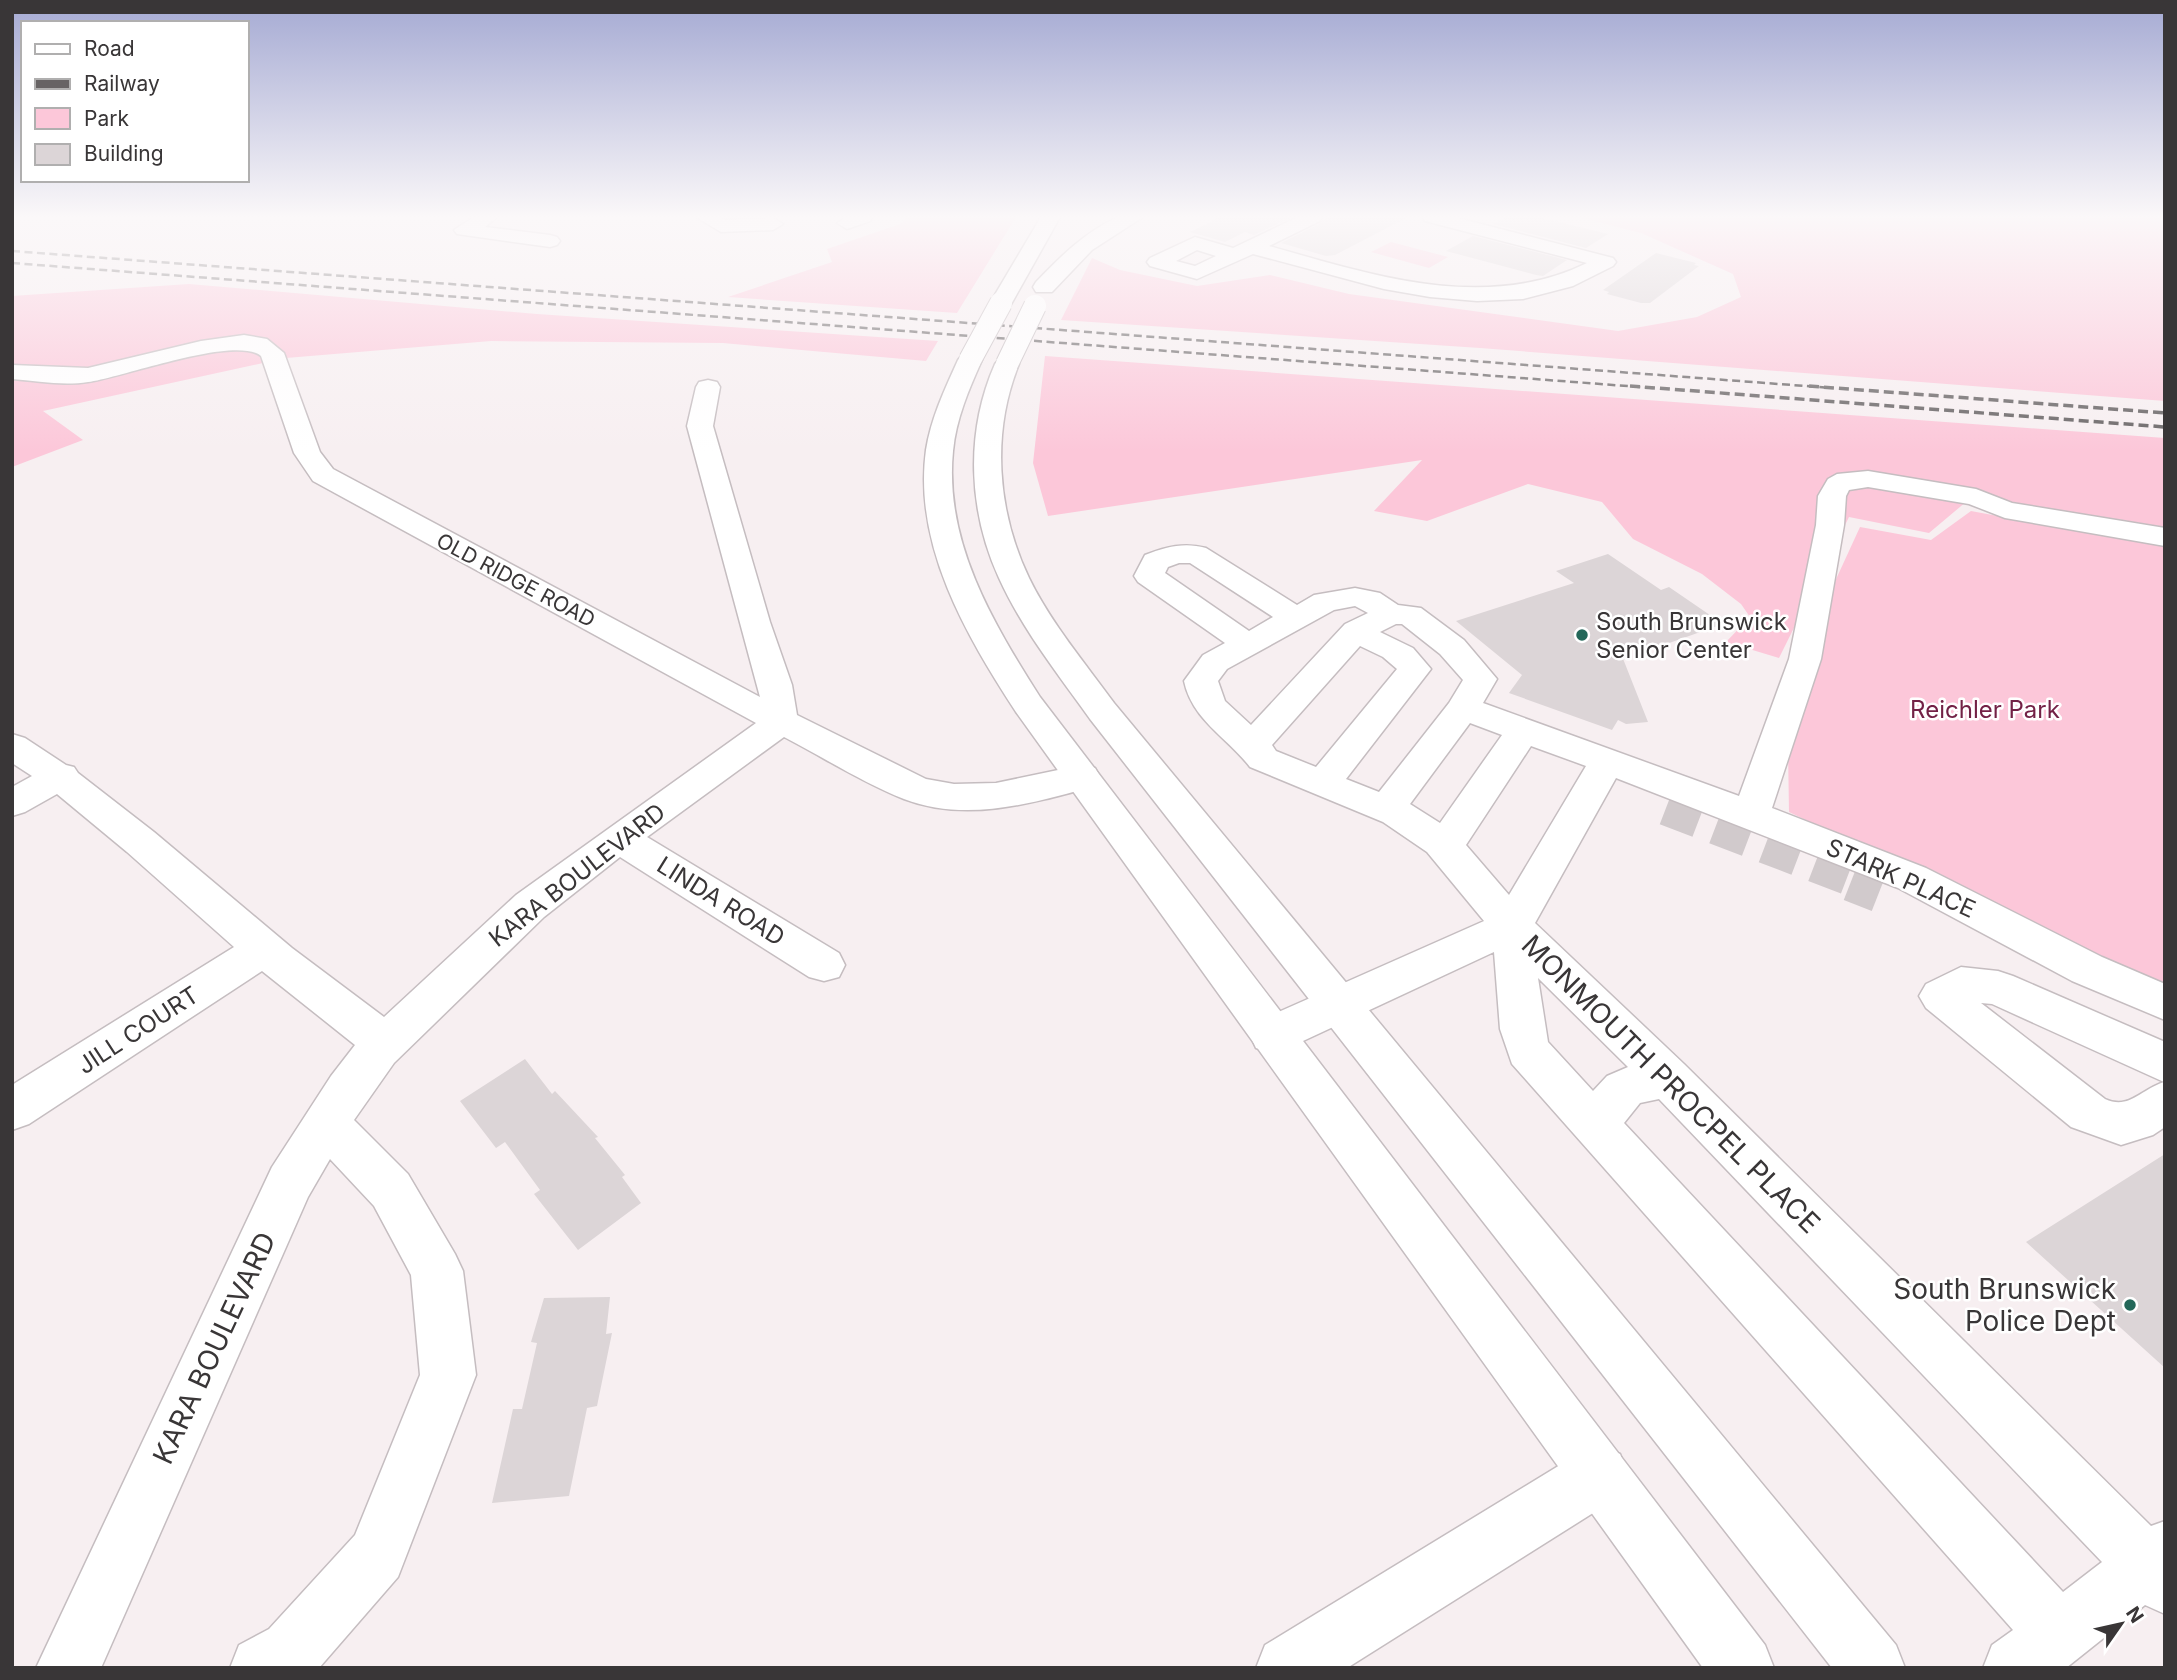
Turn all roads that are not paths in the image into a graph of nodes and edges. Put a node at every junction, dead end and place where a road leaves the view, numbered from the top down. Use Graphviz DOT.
graph roads {
  1 [pos="1005,295"];
  2 [pos="1040,296"];
  3 [pos="12,372"];
  4 [pos="708,387"];
  5 [pos="2165,537"];
  6 [pos="1391,614"];
  7 [pos="1296,618"];
  8 [pos="1354,633"];
  9 [pos="1248,645"];
  10 [pos="1463,708"];
  11 [pos="781,722"];
  12 [pos="1524,730"];
  13 [pos="1252,745"];
  14 [pos="12,746"];
  15 [pos="1601,772"];
  16 [pos="61,776"];
  17 [pos="1082,777"];
  18 [pos="1323,783"];
  19 [pos="12,803"];
  20 [pos="1666,808"];
  21 [pos="1386,809"];
  22 [pos="1751,814"];
  23 [pos="619,838"];
  24 [pos="1445,846"];
  25 [pos="1880,890"];
  26 [pos="1512,926"];
  27 [pos="2013,931"];
  28 [pos="264,949"];
  29 [pos="824,965"];
  30 [pos="2165,1003"];
  31 [pos="1341,1006"];
  32 [pos="1272,1035"];
  33 [pos="385,1043"];
  34 [pos="2165,1063"];
  35 [pos="1668,1078"];
  36 [pos="2165,1101"];
  37 [pos="12,1110"];
  38 [pos="326,1123"];
  39 [pos="1598,1128"];
  40 [pos="1600,1475"];
  41 [pos="2159,1566"];
  42 [pos="2038,1651"];
  43 [pos="68,1668"];
  44 [pos="262,1668"];
  45 [pos="1288,1668"];
  46 [pos="1742,1668"];
  47 [pos="1873,1668"];
  1 -- 17 [label="street, bridge"];
  2 -- 31 [label="street, bridge"];
  3 -- 11 [label="street, OLD RIDGE ROAD"];
  4 -- 11 [label="street"];
  5 -- 22 [label="street"];
  6 -- 7 [label="street"];
  6 -- 8 [label="street"];
  6 -- 10 [label="street"];
  7 -- 9 [label="street"];
  7 -- 9 [label="street"];
  8 -- 13 [label="street"];
  8 -- 18 [label="street"];
  9 -- 13 [label="street"];
  10 -- 12 [label="street"];
  10 -- 21 [label="street"];
  11 -- 17 [label="street, OLD RIDGE ROAD"];
  11 -- 23 [label="street, KARA BOULEVARD"];
  12 -- 15 [label="street"];
  12 -- 24 [label="street"];
  13 -- 18 [label="street"];
  14 -- 16 [label="street"];
  15 -- 20 [label="street"];
  15 -- 22 [label="street, STARK PLACE"];
  15 -- 26 [label="street"];
  16 -- 19 [label="street"];
  16 -- 28 [label="street"];
  17 -- 32 [label="street"];
  18 -- 21 [label="street"];
  21 -- 24 [label="street"];
  22 -- 27 [label="street, STARK PLACE"];
  23 -- 29 [label="street, LINDA ROAD"];
  23 -- 33 [label="street, KARA BOULEVARD"];
  24 -- 26 [label="street"];
  25 -- 27 [label="street"];
  26 -- 31 [label="street"];
  26 -- 35 [label="street, MONMOUTH PROCPEL PLACE"];
  26 -- 39 [label="street, MONMOUTH PROCPEL PLACE"];
  27 -- 30 [label="street, STARK PLACE"];
  28 -- 33 [label="street"];
  28 -- 37 [label="street, JILL COURT"];
  31 -- 32 [label="street"];
  31 -- 47 [label="street"];
  32 -- 40 [label="street"];
  33 -- 38 [label="street, KARA BOULEVARD"];
  34 -- 36 [label="street"];
  35 -- 39 [label="street"];
  35 -- 41 [label="street, MONMOUTH PROCPEL PLACE"];
  38 -- 43 [label="street, KARA BOULEVARD"];
  38 -- 44 [label="street"];
  39 -- 42 [label="street, MONMOUTH PROCPEL PLACE"];
  40 -- 45 [label="street"];
  40 -- 46 [label="street"];
  41 -- 42 [label="street"];
}
